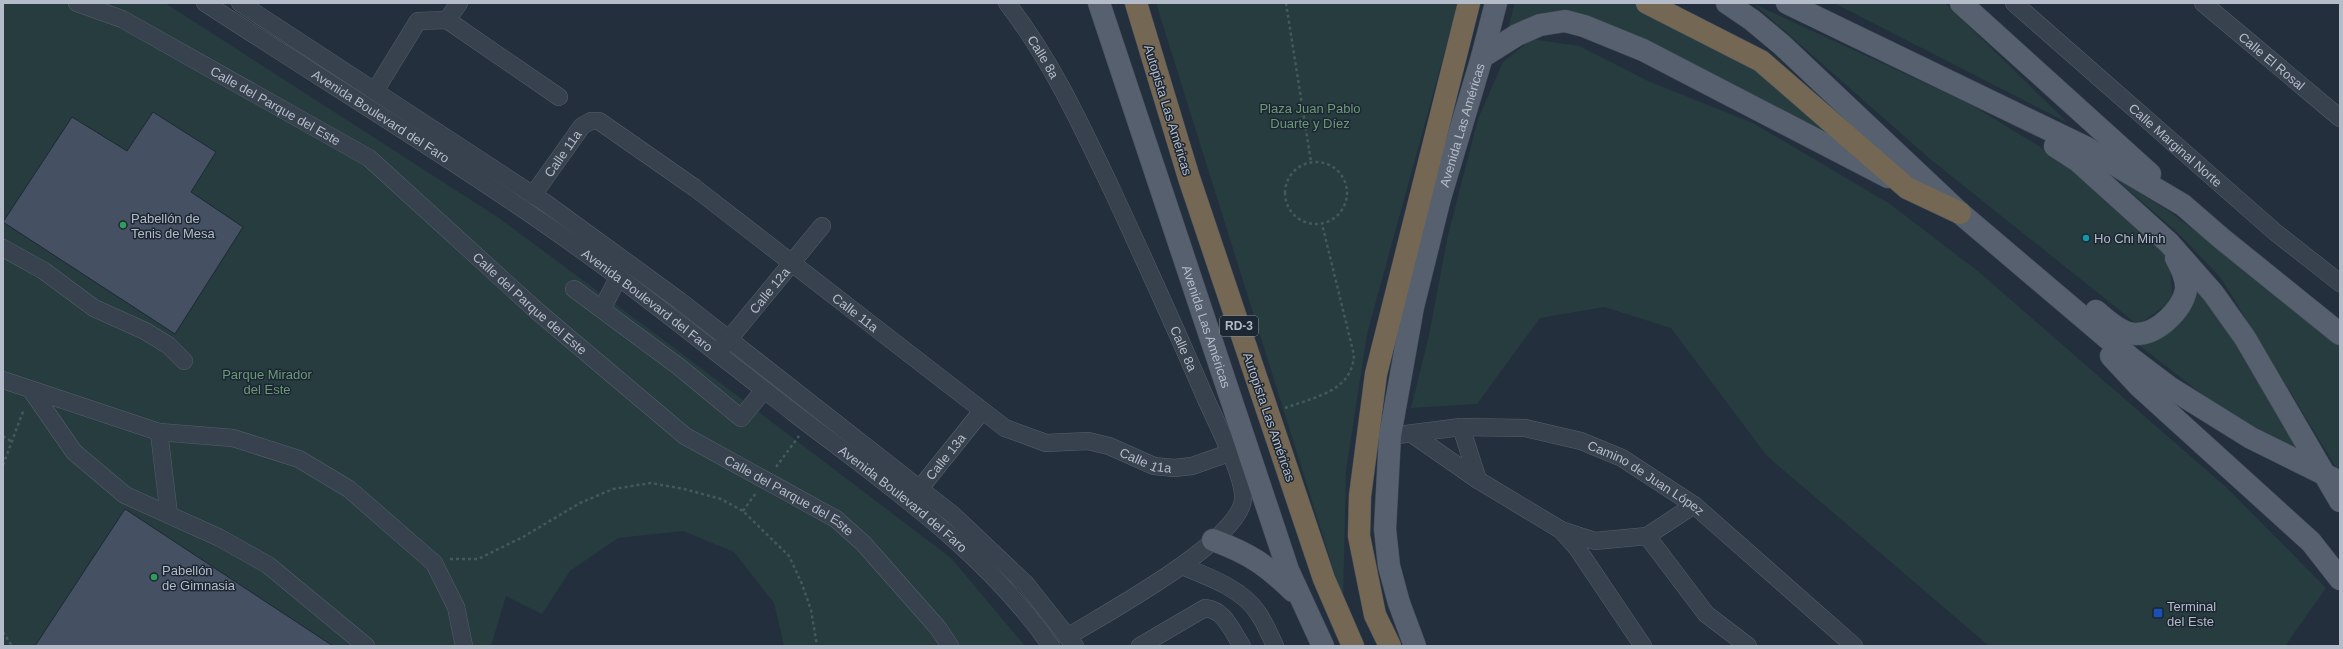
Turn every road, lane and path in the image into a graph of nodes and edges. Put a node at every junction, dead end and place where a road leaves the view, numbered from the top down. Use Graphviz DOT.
graph roads {
  1 [pos="77,3"];
  2 [pos="205,3"];
  3 [pos="240,3"];
  4 [pos="459,3"];
  5 [pos="1008,3"];
  6 [pos="1099,3"];
  7 [pos="1136,3"];
  8 [pos="1286,3"];
  9 [pos="1469,3"];
  10 [pos="1496,3"];
  11 [pos="1647,3"];
  12 [pos="1727,3"];
  13 [pos="1787,3"];
  14 [pos="1811,3"];
  15 [pos="1962,3"];
  16 [pos="2203,3"];
  17 [pos="2016,4"];
  18 [pos="447,20"];
  19 [pos="1878,48"];
  20 [pos="1482,57"];
  21 [pos="375,91"];
  22 [pos="559,97"];
  23 [pos="1990,103"];
  24 [pos="2340,118"];
  25 [pos="1311,162"];
  26 [pos="1908,188"];
  27 [pos="534,195"];
  28 [pos="2183,204"];
  29 [pos="1960,213"];
  30 [pos="1322,224"];
  31 [pos="822,226"];
  32 [pos="1991,239"];
  33 [pos="2169,243"];
  34 [pos="3,248"];
  35 [pos="792,264"];
  36 [pos="618,278"];
  37 [pos="2340,283"];
  38 [pos="574,289"];
  39 [pos="2051,292"];
  40 [pos="602,309"];
  41 [pos="2340,334"];
  42 [pos="728,340"];
  43 [pos="718,354"];
  44 [pos="184,360"];
  45 [pos="3,380"];
  46 [pos="31,390"];
  47 [pos="764,390"];
  48 [pos="982,411"];
  49 [pos="1268,414"];
  50 [pos="1461,427"];
  51 [pos="159,432"];
  52 [pos="1412,434"];
  53 [pos="3,436"];
  54 [pos="1390,436"];
  55 [pos="12,442"];
  56 [pos="1229,453"];
  57 [pos="4,461"];
  58 [pos="3,465"];
  59 [pos="2333,478"];
  60 [pos="1478,480"];
  61 [pos="920,489"];
  62 [pos="1252,496"];
  63 [pos="2340,501"];
  64 [pos="909,503"];
  65 [pos="1694,505"];
  66 [pos="169,515"];
  67 [pos="1561,530"];
  68 [pos="1647,536"];
  69 [pos="1213,540"];
  70 [pos="429,559"];
  71 [pos="1182,566"];
  72 [pos="2340,579"];
  73 [pos="1301,598"];
  74 [pos="3,632"];
  75 [pos="1071,641"];
  76 [pos="1159,641"];
  77 [pos="12,646"];
  78 [pos="366,646"];
  79 [pos="464,646"];
  80 [pos="817,646"];
  81 [pos="950,646"];
  82 [pos="1051,646"];
  83 [pos="1140,646"];
  84 [pos="1242,646"];
  85 [pos="1275,646"];
  86 [pos="1322,646"];
  87 [pos="1353,646"];
  88 [pos="1390,646"];
  89 [pos="1415,646"];
  90 [pos="1643,646"];
  91 [pos="1748,646"];
  92 [pos="1854,646"];
  1 -- 81 [label="street, Calle del Parque del Este"];
  2 -- 36 [label="street, Avenida Boulevard del Faro"];
  3 -- 21 [label="street, Avenida Boulevard del Faro"];
  4 -- 18 [label="street"];
  5 -- 56 [label="street, Calle 8a"];
  6 -- 62 [label="main road, Avenida Las Américas"];
  7 -- 49 [label="highway, Autopista Las Américas / RD-3"];
  8 -- 25 [label="path"];
  9 -- 88 [label="highway"];
  10 -- 20 [label="main road, Avenida Las Américas"];
  11 -- 26 [label="highway"];
  12 -- 29 [label="main road"];
  13 -- 19 [label="main road"];
  14 -- 19 [label="main road"];
  15 -- 28 [label="main road"];
  16 -- 24 [label="street, Calle El Rosal"];
  17 -- 37 [label="street, Calle Marginal Norte"];
  18 -- 21 [label="street"];
  18 -- 22 [label="street"];
  19 -- 23 [label="main road"];
  20 -- 26 [label="main road"];
  20 -- 54 [label="main road, Avenida Las Américas"];
  21 -- 27 [label="street, Avenida Boulevard del Faro"];
  23 -- 28 [label="main road"];
  23 -- 33 [label="main road"];
  25 -- 30 [label="path"];
  25 -- 30 [label="path"];
  26 -- 29 [label="highway"];
  27 -- 35 [label="street, Calle 11a"];
  27 -- 42 [label="street, Avenida Boulevard del Faro"];
  28 -- 41 [label="main road"];
  29 -- 32 [label="main road"];
  30 -- 49 [label="path"];
  31 -- 35 [label="street, Calle 12a"];
  32 -- 33 [label="main road"];
  32 -- 39 [label="main road"];
  33 -- 59 [label="main road"];
  34 -- 44 [label="street"];
  35 -- 42 [label="street, Calle 12a"];
  35 -- 48 [label="street, Calle 11a"];
  36 -- 40 [label="street"];
  36 -- 43 [label="street, Avenida Boulevard del Faro"];
  38 -- 40 [label="street"];
  39 -- 59 [label="main road"];
  39 -- 72 [label="main road"];
  40 -- 47 [label="street"];
  42 -- 43 [label="street, Calle 12a"];
  42 -- 61 [label="street, Avenida Boulevard del Faro"];
  43 -- 47 [label="street, Avenida Boulevard del Faro"];
  45 -- 46 [label="street"];
  46 -- 51 [label="street"];
  46 -- 55 [label="path"];
  46 -- 66 [label="street"];
  47 -- 64 [label="street, Avenida Boulevard del Faro"];
  48 -- 56 [label="street, Calle 11a"];
  48 -- 61 [label="street, Calle 13a"];
  49 -- 87 [label="highway, Autopista Las Américas / RD-3"];
  50 -- 52 [label="street, Camino de Juan López"];
  50 -- 60 [label="street"];
  50 -- 65 [label="street, Camino de Juan López"];
  51 -- 66 [label="street"];
  51 -- 70 [label="street"];
  52 -- 54 [label="street, Camino de Juan López"];
  52 -- 60 [label="street"];
  53 -- 55 [label="path"];
  54 -- 89 [label="main road, Avenida Las Américas"];
  55 -- 57 [label="path"];
  56 -- 62 [label="street, Calle 8a"];
  57 -- 58 [label="path"];
  59 -- 63 [label="main road"];
  60 -- 67 [label="street"];
  61 -- 64 [label="street, Calle 13a"];
  61 -- 75 [label="street, Avenida Boulevard del Faro"];
  62 -- 69 [label="street"];
  62 -- 73 [label="main road, Avenida Las Américas"];
  64 -- 82 [label="street, Avenida Boulevard del Faro"];
  65 -- 68 [label="street"];
  65 -- 92 [label="street, Camino de Juan López"];
  66 -- 78 [label="street"];
  67 -- 68 [label="street"];
  67 -- 90 [label="street"];
  68 -- 91 [label="street"];
  69 -- 71 [label="street"];
  69 -- 73 [label="main road"];
  70 -- 79 [label="street"];
  70 -- 80 [label="path"];
  71 -- 75 [label="street"];
  71 -- 85 [label="street"];
  73 -- 86 [label="main road, Avenida Las Américas"];
  74 -- 77 [label="path"];
  76 -- 83 [label="street"];
  76 -- 84 [label="street"];
}
